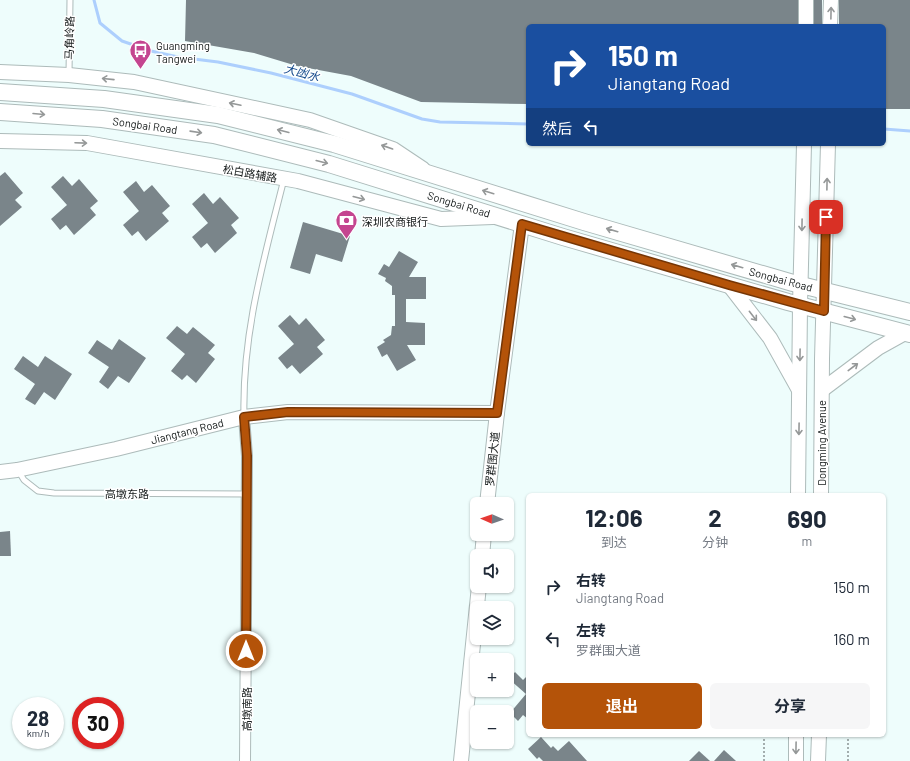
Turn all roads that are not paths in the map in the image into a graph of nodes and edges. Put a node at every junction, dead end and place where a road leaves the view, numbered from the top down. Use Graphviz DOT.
graph roads {
  1 [pos="70,0"];
  2 [pos="806,0"];
  3 [pos="831,0"];
  4 [pos="806,24"];
  5 [pos="830,24"];
  6 [pos="0,72"];
  7 [pos="69,75"];
  8 [pos="0,92"];
  9 [pos="0,112"];
  10 [pos="0,141"];
  11 [pos="804,146"];
  12 [pos="828,146"];
  13 [pos="432,175"];
  14 [pos="284,179"];
  15 [pos="498,217"];
  16 [pos="522,224"];
  17 [pos="801,284"];
  18 [pos="729,285"];
  19 [pos="824,290"];
  20 [pos="800,305"];
  21 [pos="824,311"];
  22 [pos="910,312"];
  23 [pos="908,334"];
  24 [pos="800,390"];
  25 [pos="822,390"];
  26 [pos="497,413"];
  27 [pos="244,417"];
  28 [pos="17,470"];
  29 [pos="0,472"];
  30 [pos="798,493"];
  31 [pos="821,493"];
  32 [pos="247,494"];
  33 [pos="488,497"];
  34 [pos="478,593"];
  35 [pos="796,737"];
  36 [pos="819,737"];
  37 [pos="245,761"];
  38 [pos="461,761"];
  39 [pos="796,761"];
  40 [pos="818,761"];
  1 -- 7 [label="lane, 马角岭路"];
  2 -- 4 [label="main road"];
  5 -- 3 [label="main road, one-way"];
  6 -- 7 [label="main road"];
  13 -- 7 [label="main road, one-way"];
  13 -- 8 [label="main road, Songbai Road, one-way"];
  9 -- 15 [label="main road, Songbai Road, one-way"];
  10 -- 14 [label="main road, 松白路辅路, one-way"];
  11 -- 17 [label="main road, Dongming Avenue, one-way"];
  19 -- 12 [label="main road, Dongming Avenue, one-way"];
  17 -- 13 [label="main road, Songbai Road, one-way"];
  14 -- 15 [label="main road, 松白路辅路, one-way"];
  14 -- 27 [label="lane"];
  15 -- 16 [label="main road, Songbai Road"];
  16 -- 18 [label="main road, Songbai Road"];
  16 -- 26 [label="main road, 罗群围大道"];
  17 -- 19 [label="main road, Songbai Road"];
  17 -- 20 [label="main road, Dongming Avenue"];
  18 -- 20 [label="main road, Songbai Road"];
  18 -- 24 [label="main road, one-way"];
  19 -- 21 [label="main road, Dongming Avenue"];
  19 -- 22 [label="main road, Songbai Road"];
  20 -- 21 [label="main road, Songbai Road"];
  20 -- 24 [label="main road, Dongming Avenue, one-way"];
  21 -- 23 [label="main road, Songbai Road, one-way"];
  21 -- 25 [label="main road, Dongming Avenue"];
  25 -- 23 [label="main road, one-way"];
  24 -- 30 [label="main road, Dongming Avenue, one-way"];
  25 -- 31 [label="main road, Dongming Avenue"];
  26 -- 27 [label="main road, Jiangtang Road"];
  26 -- 33 [label="main road, 罗群围大道"];
  27 -- 28 [label="main road, Jiangtang Road"];
  27 -- 32 [label="street, 高墩南路"];
  28 -- 29 [label="main road, Jiangtang Road"];
  28 -- 32 [label="lane, 高墩东路"];
  32 -- 37 [label="street, 高墩南路"];
  34 -- 38 [label="main road"];
  35 -- 39 [label="main road, one-way"];
  36 -- 40 [label="main road"];
}
